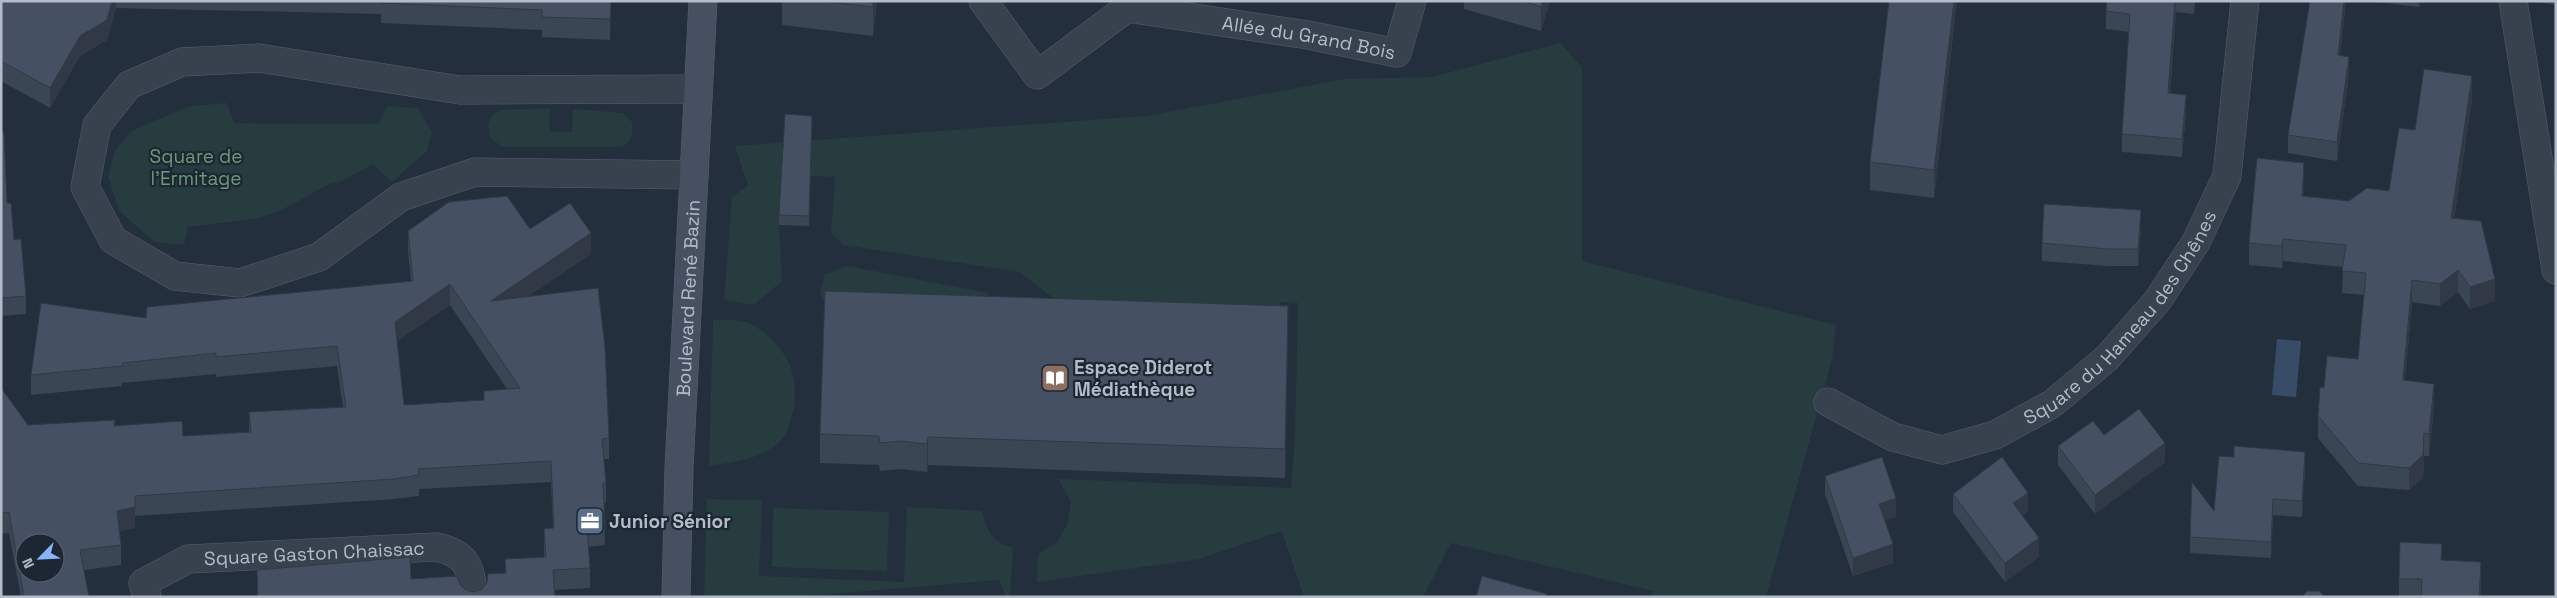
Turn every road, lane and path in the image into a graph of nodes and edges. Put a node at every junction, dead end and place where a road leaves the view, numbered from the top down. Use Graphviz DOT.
graph roads {
  1 [pos="703,1"];
  2 [pos="983,1"];
  3 [pos="1412,1"];
  4 [pos="2244,1"];
  5 [pos="2513,1"];
  6 [pos="1192,9"];
  7 [pos="698,89"];
  8 [pos="694,176"];
  9 [pos="2556,270"];
  10 [pos="1828,402"];
  11 [pos="147,597"];
  12 [pos="474,597"];
  13 [pos="676,597"];
  1 -- 7 [label="main road, Boulevard René Bazin"];
  2 -- 6 [label="street, Allée du Grand Bois"];
  3 -- 6 [label="street, Allée du Grand Bois"];
  4 -- 10 [label="street, Square du Hameau des Chênes"];
  5 -- 9 [label="street"];
  7 -- 8 [label="main road, Boulevard René Bazin"];
  7 -- 8 [label="street"];
  8 -- 13 [label="main road, Boulevard René Bazin"];
  11 -- 12 [label="street, Square Gaston Chaissac"];
}
